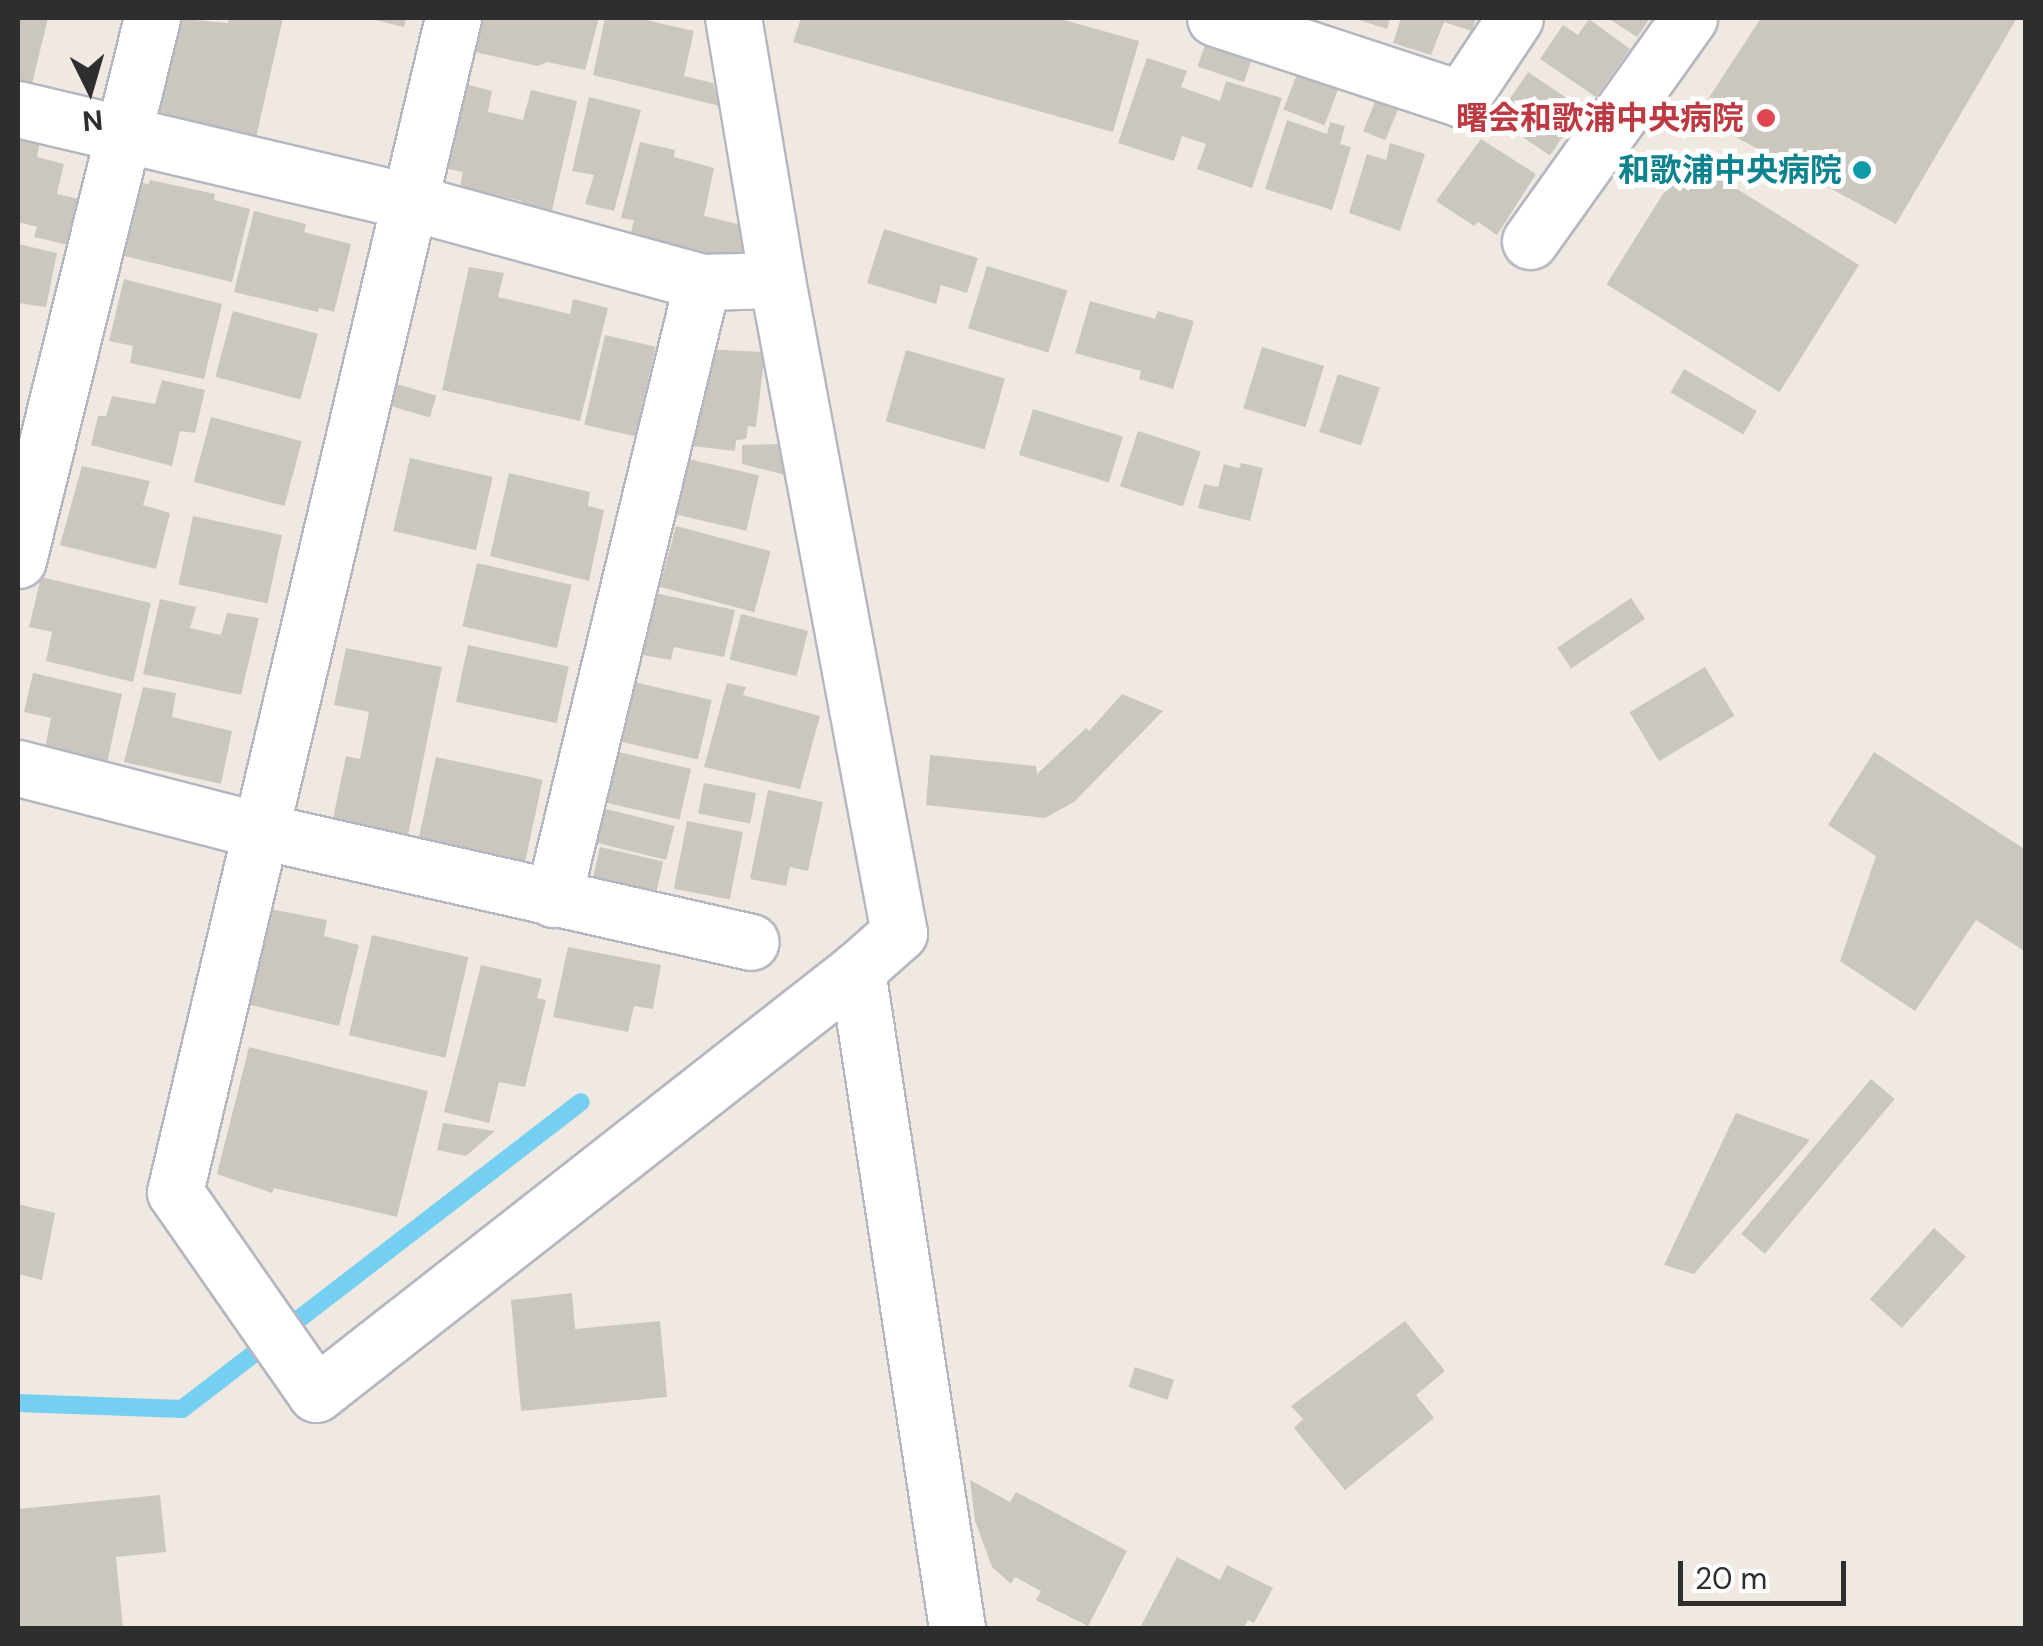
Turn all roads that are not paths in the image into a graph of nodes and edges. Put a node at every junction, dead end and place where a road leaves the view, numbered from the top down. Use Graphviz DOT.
graph roads {
  1 [pos="152,18"];
  2 [pos="454,18"];
  3 [pos="734,18"];
  4 [pos="1215,18"];
  5 [pos="1516,18"];
  6 [pos="1689,18"];
  7 [pos="18,110"];
  8 [pos="124,135"];
  9 [pos="410,202"];
  10 [pos="1530,241"];
  11 [pos="777,280"];
  12 [pos="702,282"];
  13 [pos="18,560"];
  14 [pos="18,768"];
  15 [pos="261,831"];
  16 [pos="553,899"];
  17 [pos="751,942"];
  18 [pos="858,970"];
  19 [pos="963,1626"];
  1 -- 8 [label="street"];
  2 -- 9 [label="street"];
  3 -- 11 [label="street"];
  4 -- 5 [label="street"];
  6 -- 10 [label="street"];
  7 -- 8 [label="street"];
  8 -- 9 [label="street"];
  8 -- 13 [label="street"];
  9 -- 12 [label="street"];
  9 -- 15 [label="street"];
  11 -- 12 [label="street"];
  11 -- 18 [label="street"];
  12 -- 16 [label="street"];
  14 -- 15 [label="street"];
  15 -- 16 [label="street"];
  15 -- 18 [label="street"];
  16 -- 17 [label="street"];
  18 -- 19 [label="street"];
}
